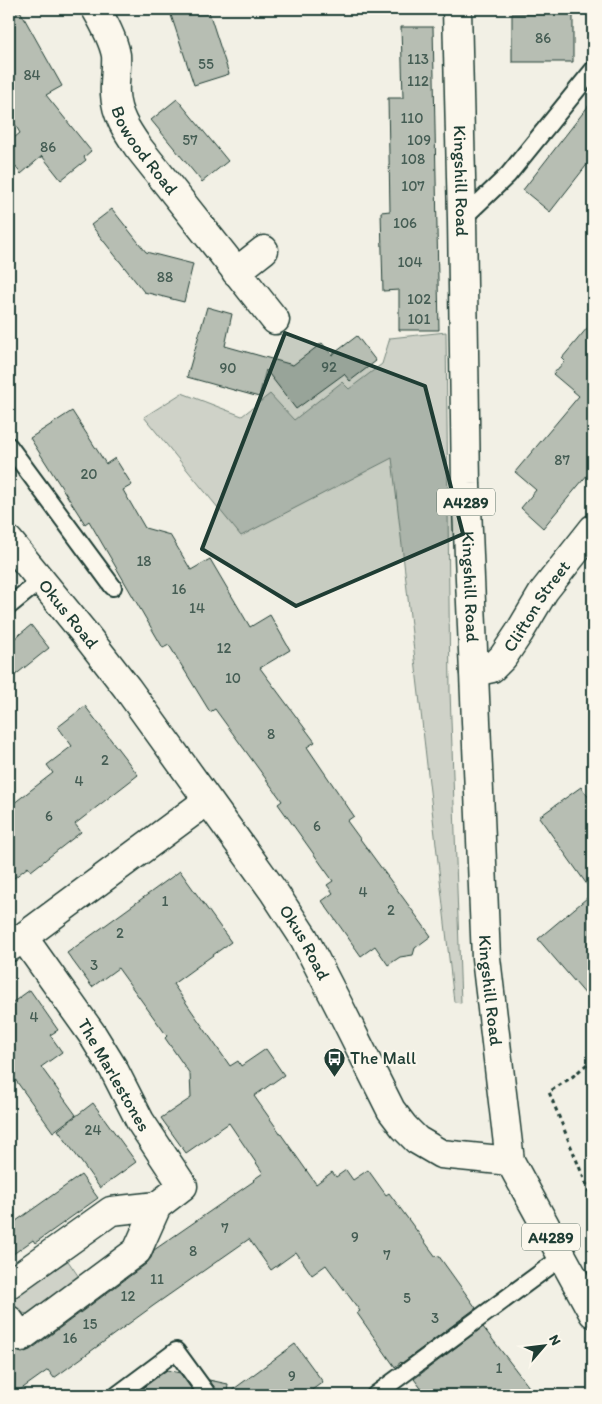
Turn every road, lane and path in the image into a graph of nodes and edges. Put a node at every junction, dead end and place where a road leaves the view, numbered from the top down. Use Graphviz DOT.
graph roads {
  1 [pos="96,9"];
  2 [pos="457,9"];
  3 [pos="593,70"];
  4 [pos="462,220"];
  5 [pos="264,250"];
  6 [pos="236,272"];
  7 [pos="275,320"];
  8 [pos="9,446"];
  9 [pos="593,530"];
  10 [pos="9,541"];
  11 [pos="41,580"];
  12 [pos="113,588"];
  13 [pos="9,606"];
  14 [pos="474,672"];
  15 [pos="207,801"];
  16 [pos="16,942"];
  17 [pos="593,1059"];
  18 [pos="510,1162"];
  19 [pos="593,1201"];
  20 [pos="157,1206"];
  21 [pos="562,1257"];
  22 [pos="9,1284"];
  23 [pos="593,1312"];
  24 [pos="9,1320"];
  25 [pos="117,1395"];
  26 [pos="208,1395"];
  27 [pos="376,1395"];
  1 -- 6 [label="street, Bowood Road"];
  2 -- 4 [label="street, Kingshill Road / A4289"];
  3 -- 4 [label="lane"];
  4 -- 14 [label="street, Kingshill Road / A4289"];
  5 -- 6 [label="street"];
  6 -- 7 [label="street, Bowood Road"];
  8 -- 12 [label="lane"];
  9 -- 14 [label="street, Clifton Street"];
  10 -- 11 [label="street, Okus Road"];
  11 -- 13 [label="lane"];
  11 -- 15 [label="street, Okus Road"];
  14 -- 18 [label="street, Kingshill Road / A4289"];
  15 -- 16 [label="street"];
  15 -- 18 [label="street, Okus Road"];
  16 -- 20 [label="street, The Marlestones"];
  17 -- 19 [label="path"];
  18 -- 21 [label="street, A4289"];
  20 -- 22 [label="street"];
  20 -- 24 [label="street, The Marlestones"];
  21 -- 23 [label="street, A4289"];
  21 -- 27 [label="lane"];
  25 -- 26 [label="lane"];
}
